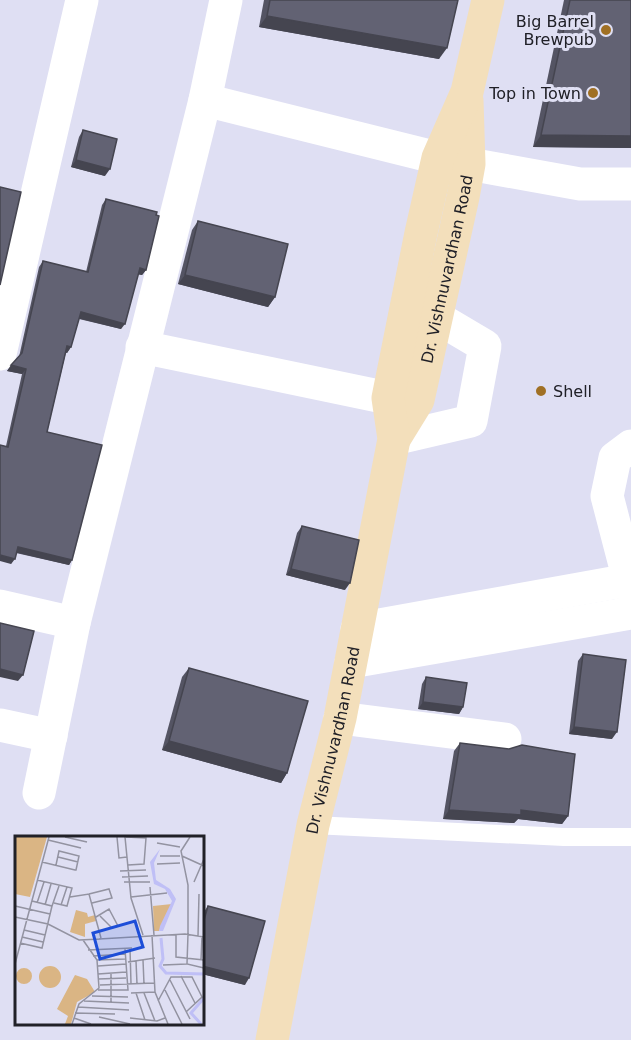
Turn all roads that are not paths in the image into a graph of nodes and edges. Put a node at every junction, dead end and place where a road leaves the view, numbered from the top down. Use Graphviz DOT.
graph roads {
  1 [pos="82,0"];
  2 [pos="226,0"];
  3 [pos="488,0"];
  4 [pos="206,100"];
  5 [pos="454,161"];
  6 [pos="631,184"];
  7 [pos="436,317"];
  8 [pos="142,347"];
  9 [pos="0,354"];
  10 [pos="403,399"];
  11 [pos="394,440"];
  12 [pos="631,446"];
  13 [pos="630,584"];
  14 [pos="0,606"];
  15 [pos="631,613"];
  16 [pos="74,622"];
  17 [pos="357,629"];
  18 [pos="351,662"];
  19 [pos="340,718"];
  20 [pos="0,725"];
  21 [pos="51,736"];
  22 [pos="505,740"];
  23 [pos="39,793"];
  24 [pos="313,825"];
  25 [pos="631,837"];
  26 [pos="272,1040"];
  1 -- 9 [label="street"];
  2 -- 4 [label="street"];
  3 -- 5 [label="main road, Dr. Vishnuvardhan Road"];
  4 -- 5 [label="street"];
  4 -- 8 [label="street"];
  5 -- 6 [label="street"];
  5 -- 7 [label="main road, Dr. Vishnuvardhan Road"];
  5 -- 10 [label="main road, Dr. Vishnuvardhan Road"];
  7 -- 10 [label="main road, Dr. Vishnuvardhan Road"];
  7 -- 11 [label="street"];
  8 -- 10 [label="street"];
  8 -- 16 [label="street"];
  10 -- 11 [label="main road, Dr. Vishnuvardhan Road"];
  11 -- 17 [label="main road, Dr. Vishnuvardhan Road"];
  12 -- 13 [label="street"];
  13 -- 17 [label="street"];
  14 -- 16 [label="street"];
  15 -- 18 [label="street"];
  16 -- 21 [label="street"];
  17 -- 18 [label="main road, Dr. Vishnuvardhan Road"];
  18 -- 19 [label="main road, Dr. Vishnuvardhan Road"];
  19 -- 22 [label="street"];
  19 -- 24 [label="main road, Dr. Vishnuvardhan Road"];
  20 -- 21 [label="street"];
  21 -- 23 [label="street"];
  24 -- 25 [label="lane"];
  24 -- 26 [label="main road, Dr. Vishnuvardhan Road"];
}
